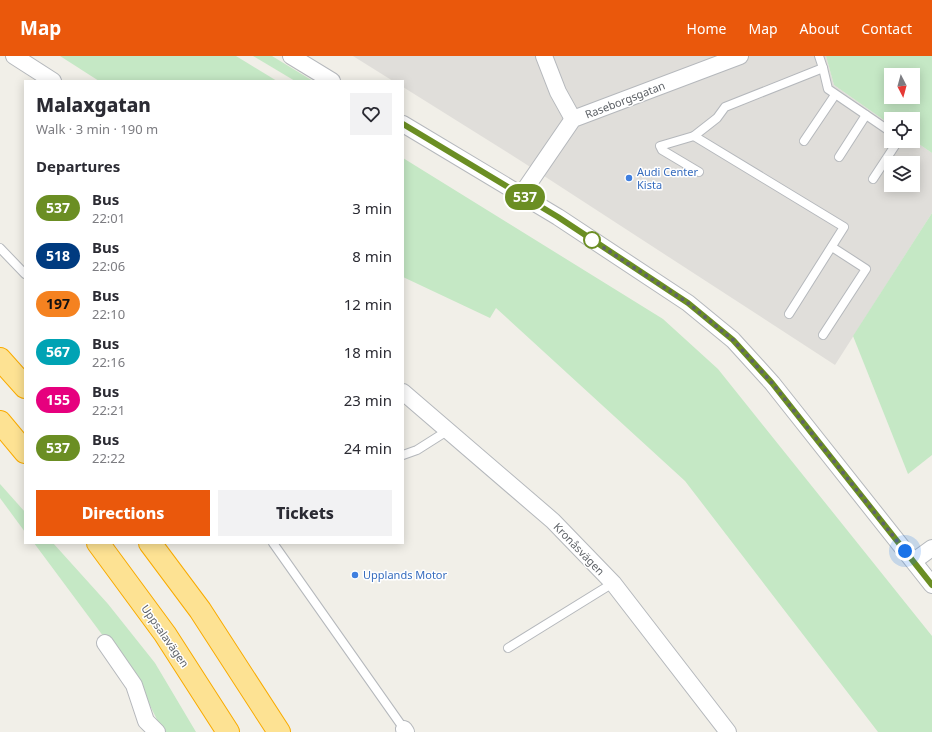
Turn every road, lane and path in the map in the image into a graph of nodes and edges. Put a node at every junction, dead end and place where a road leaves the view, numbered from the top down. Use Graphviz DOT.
graph roads {
  1 [pos="14,56"];
  2 [pos="291,56"];
  3 [pos="544,56"];
  4 [pos="740,56"];
  5 [pos="819,56"];
  6 [pos="823,68"];
  7 [pos="51,80"];
  8 [pos="330,80"];
  9 [pos="835,95"];
  10 [pos="866,115"];
  11 [pos="573,119"];
  12 [pos="404,125"];
  13 [pos="884,127"];
  14 [pos="694,136"];
  15 [pos="804,141"];
  16 [pos="893,148"];
  17 [pos="839,158"];
  18 [pos="699,172"];
  19 [pos="873,179"];
  20 [pos="521,195"];
  21 [pos="832,247"];
  22 [pos="0,248"];
  23 [pos="24,273"];
  24 [pos="789,314"];
  25 [pos="823,335"];
  26 [pos="0,359"];
  27 [pos="24,387"];
  28 [pos="404,393"];
  29 [pos="0,422"];
  30 [pos="447,432"];
  31 [pos="24,451"];
  32 [pos="404,455"];
  33 [pos="99,544"];
  34 [pos="151,544"];
  35 [pos="274,544"];
  36 [pos="932,548"];
  37 [pos="914,562"];
  38 [pos="613,583"];
  39 [pos="932,585"];
  40 [pos="105,643"];
  41 [pos="508,648"];
  42 [pos="405,731"];
  43 [pos="157,732"];
  44 [pos="228,732"];
  45 [pos="279,732"];
  46 [pos="728,732"];
  1 -- 7 [label="street"];
  2 -- 8 [label="street"];
  3 -- 11 [label="street"];
  4 -- 11 [label="street, Raseborgsgatan"];
  5 -- 6 [label="lane"];
  6 -- 9 [label="lane"];
  6 -- 14 [label="lane"];
  9 -- 10 [label="lane"];
  9 -- 15 [label="lane"];
  10 -- 13 [label="lane"];
  10 -- 17 [label="lane"];
  11 -- 20 [label="street, Raseborgsgatan"];
  12 -- 20 [label="street"];
  14 -- 18 [label="lane"];
  14 -- 21 [label="lane"];
  16 -- 19 [label="lane"];
  20 -- 37 [label="street"];
  21 -- 24 [label="lane"];
  21 -- 25 [label="lane"];
  22 -- 23 [label="lane"];
  26 -- 27 [label="highway"];
  28 -- 30 [label="street, Kronåsvägen"];
  29 -- 31 [label="highway"];
  30 -- 32 [label="lane"];
  30 -- 38 [label="street, Kronåsvägen"];
  33 -- 44 [label="highway, Uppsalavägen"];
  34 -- 45 [label="highway"];
  35 -- 42 [label="lane"];
  36 -- 37 [label="street"];
  37 -- 39 [label="street"];
  38 -- 41 [label="lane"];
  38 -- 46 [label="street, Kronåsvägen"];
  40 -- 43 [label="street"];
}
